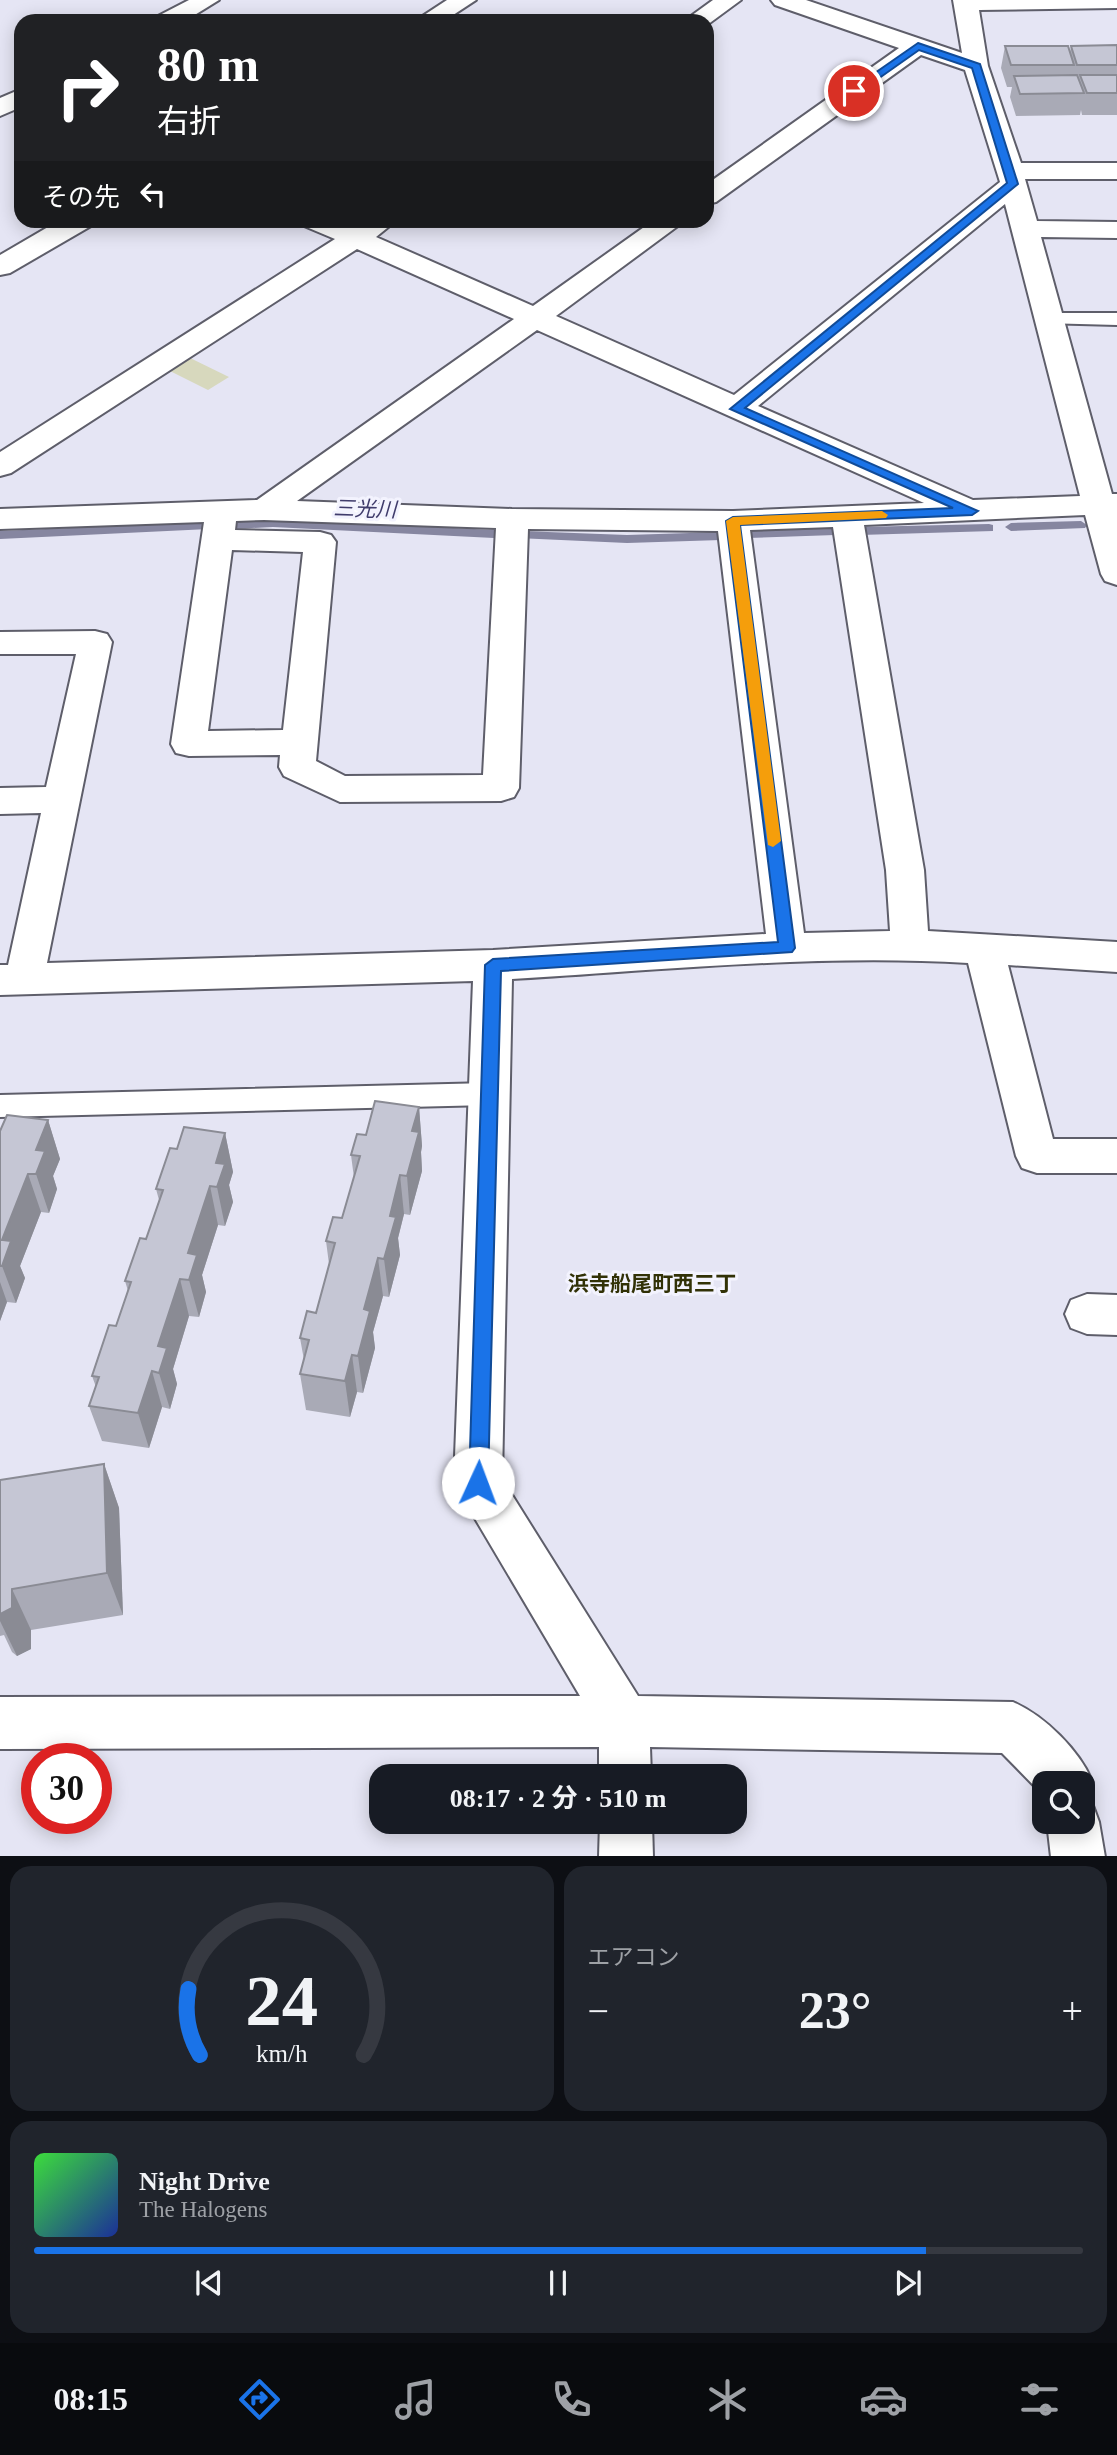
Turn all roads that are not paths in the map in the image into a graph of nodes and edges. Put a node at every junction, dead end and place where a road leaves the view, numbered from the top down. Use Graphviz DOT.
graph roads {
  1 [pos="207,0"];
  2 [pos="464,0"];
  3 [pos="729,0"];
  4 [pos="783,0"];
  5 [pos="966,1"];
  6 [pos="1117,1"];
  7 [pos="180,14"];
  8 [pos="439,14"];
  9 [pos="707,14"];
  10 [pos="918,46"];
  11 [pos="976,66"];
  12 [pos="986,92"];
  13 [pos="1012,92"];
  14 [pos="1117,171"];
  15 [pos="1011,177"];
  16 [pos="714,191"];
  17 [pos="67,228"];
  18 [pos="331,228"];
  19 [pos="372,228"];
  20 [pos="662,228"];
  21 [pos="1024,229"];
  22 [pos="1117,230"];
  23 [pos="355,239"];
  24 [pos="0,267"];
  25 [pos="534,319"];
  26 [pos="1048,319"];
  27 [pos="1117,319"];
  28 [pos="736,409"];
  29 [pos="0,466"];
  30 [pos="1107,504"];
  31 [pos="264,510"];
  32 [pos="972,511"];
  33 [pos="847,517"];
  34 [pos="0,519"];
  35 [pos="512,519"];
  36 [pos="733,521"];
  37 [pos="220,525"];
  38 [pos="1117,574"];
  39 [pos="0,643"];
  40 [pos="299,742"];
  41 [pos="61,800"];
  42 [pos="0,801"];
  43 [pos="910,945"];
  44 [pos="787,948"];
  45 [pos="984,949"];
  46 [pos="1117,957"];
  47 [pos="493,965"];
  48 [pos="12,980"];
  49 [pos="489,1094"];
  50 [pos="0,1106"];
  51 [pos="1117,1156"];
  52 [pos="624,1721"];
  53 [pos="0,1723"];
  54 [pos="625,1764"];
  55 [pos="1055,1771"];
  56 [pos="626,1834"];
  57 [pos="1075,1834"];
  58 [pos="626,1856"];
  59 [pos="1078,1856"];
  1 -- 7 [label="street"];
  2 -- 8 [label="street"];
  3 -- 9 [label="street"];
  4 -- 10 [label="street"];
  5 -- 6 [label="street"];
  5 -- 11 [label="street"];
  10 -- 11 [label="street"];
  10 -- 16 [label="street"];
  11 -- 12 [label="street"];
  12 -- 13 [label="street"];
  12 -- 15 [label="street"];
  14 -- 15 [label="street"];
  15 -- 21 [label="street"];
  15 -- 28 [label="street"];
  17 -- 24 [label="street"];
  18 -- 23 [label="street"];
  19 -- 23 [label="street"];
  20 -- 25 [label="street"];
  21 -- 22 [label="street"];
  21 -- 26 [label="street"];
  23 -- 25 [label="street"];
  23 -- 29 [label="street"];
  25 -- 28 [label="street"];
  25 -- 31 [label="street"];
  26 -- 27 [label="lane"];
  26 -- 30 [label="street"];
  28 -- 32 [label="street"];
  30 -- 32 [label="street"];
  30 -- 38 [label="street"];
  31 -- 35 [label="street"];
  31 -- 37 [label="street"];
  32 -- 33 [label="street"];
  33 -- 36 [label="street"];
  33 -- 43 [label="street"];
  34 -- 37 [label="street"];
  35 -- 36 [label="street"];
  35 -- 40 [label="street"];
  36 -- 44 [label="street"];
  37 -- 40 [label="street"];
  37 -- 40 [label="street"];
  39 -- 41 [label="street"];
  41 -- 42 [label="street"];
  41 -- 48 [label="street"];
  43 -- 44 [label="street"];
  43 -- 45 [label="street"];
  44 -- 47 [label="street"];
  45 -- 46 [label="street"];
  45 -- 51 [label="street"];
  47 -- 48 [label="street"];
  47 -- 49 [label="street"];
  49 -- 50 [label="lane"];
  49 -- 52 [label="street"];
  52 -- 53 [label="street"];
  52 -- 54 [label="street"];
  52 -- 55 [label="street"];
  56 -- 58 [label="street"];
  57 -- 59 [label="street"];
}
